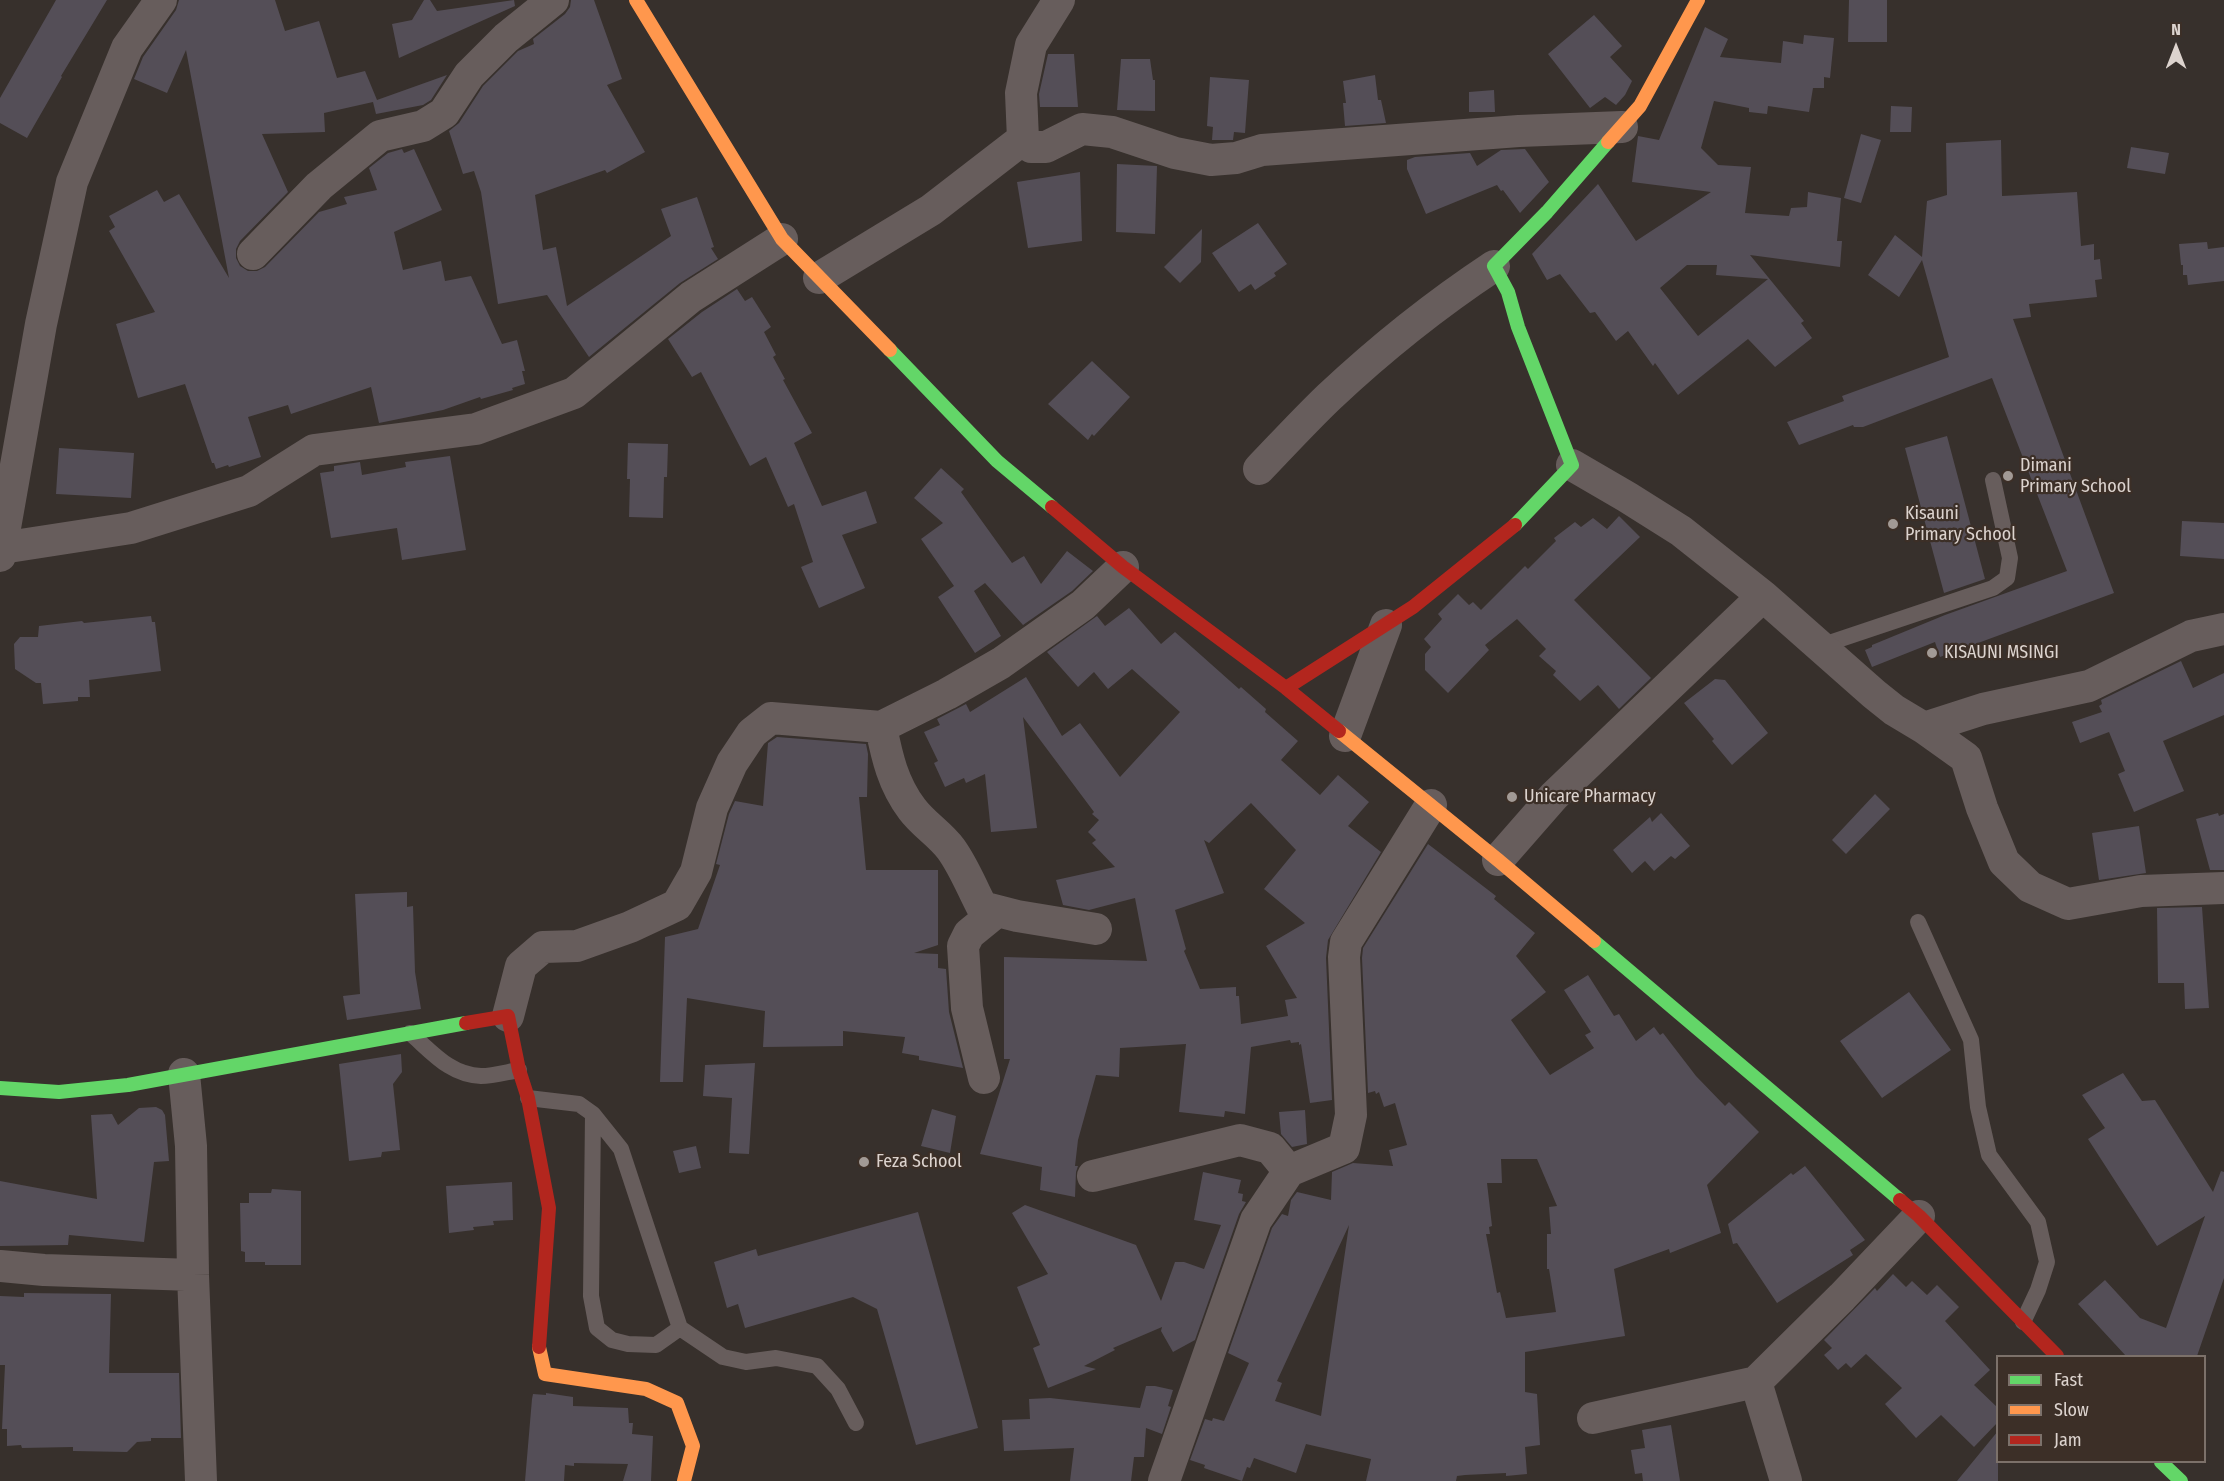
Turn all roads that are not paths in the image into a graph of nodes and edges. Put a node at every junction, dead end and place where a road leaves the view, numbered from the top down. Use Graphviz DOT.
graph roads {
  1 [pos="161,0"];
  2 [pos="553,0"];
  3 [pos="636,0"];
  4 [pos="1059,0"];
  5 [pos="1698,0"];
  6 [pos="1622,127"];
  7 [pos="1023,139"];
  8 [pos="782,239"];
  9 [pos="253,254"];
  10 [pos="1494,266"];
  11 [pos="819,278"];
  12 [pos="1572,465"];
  13 [pos="1259,470"];
  14 [pos="1993,480"];
  15 [pos="1,552"];
  16 [pos="1123,567"];
  17 [pos="1763,596"];
  18 [pos="1386,625"];
  19 [pos="2224,629"];
  20 [pos="1820,646"];
  21 [pos="1286,688"];
  22 [pos="881,727"];
  23 [pos="1924,728"];
  24 [pos="1345,736"];
  25 [pos="1431,805"];
  26 [pos="1498,860"];
  27 [pos="2224,888"];
  28 [pos="996,912"];
  29 [pos="1918,922"];
  30 [pos="1096,929"];
  31 [pos="508,1016"];
  32 [pos="410,1032"];
  33 [pos="519,1070"];
  34 [pos="184,1074"];
  35 [pos="984,1078"];
  36 [pos="0,1088"];
  37 [pos="528,1098"];
  38 [pos="593,1114"];
  39 [pos="1289,1171"];
  40 [pos="1093,1176"];
  41 [pos="1919,1216"];
  42 [pos="0,1266"];
  43 [pos="193,1275"];
  44 [pos="2023,1322"];
  45 [pos="680,1328"];
  46 [pos="2056,1355"];
  47 [pos="1756,1382"];
  48 [pos="1593,1418"];
  49 [pos="856,1424"];
  50 [pos="2163,1463"];
  51 [pos="201,1481"];
  52 [pos="684,1481"];
  53 [pos="1164,1481"];
  54 [pos="1786,1481"];
  55 [pos="2181,1481"];
  1 -- 15 [label="street"];
  2 -- 9 [label="street"];
  3 -- 8 [label="main road"];
  4 -- 7 [label="street"];
  5 -- 6 [label="main road"];
  6 -- 7 [label="street"];
  6 -- 10 [label="main road"];
  7 -- 11 [label="street"];
  8 -- 11 [label="main road"];
  8 -- 15 [label="street"];
  10 -- 12 [label="main road"];
  10 -- 13 [label="street"];
  11 -- 16 [label="main road"];
  12 -- 17 [label="street"];
  12 -- 18 [label="main road"];
  14 -- 20 [label="lane"];
  16 -- 21 [label="main road"];
  16 -- 22 [label="street"];
  17 -- 20 [label="street"];
  17 -- 26 [label="street"];
  18 -- 21 [label="main road"];
  18 -- 24 [label="street"];
  19 -- 23 [label="street"];
  20 -- 23 [label="street"];
  21 -- 24 [label="main road"];
  22 -- 28 [label="street"];
  22 -- 31 [label="street"];
  23 -- 27 [label="street"];
  24 -- 25 [label="main road"];
  25 -- 26 [label="main road"];
  25 -- 39 [label="street"];
  26 -- 41 [label="main road"];
  28 -- 30 [label="street"];
  28 -- 35 [label="street"];
  29 -- 44 [label="lane"];
  31 -- 32 [label="main road"];
  31 -- 33 [label="main road"];
  32 -- 33 [label="lane"];
  32 -- 34 [label="main road"];
  33 -- 37 [label="main road"];
  34 -- 36 [label="main road"];
  34 -- 43 [label="street"];
  37 -- 38 [label="lane"];
  37 -- 52 [label="main road"];
  38 -- 45 [label="lane"];
  38 -- 45 [label="lane"];
  39 -- 40 [label="street"];
  39 -- 53 [label="street"];
  41 -- 44 [label="main road"];
  41 -- 47 [label="street"];
  42 -- 43 [label="street"];
  43 -- 51 [label="street"];
  44 -- 46 [label="main road"];
  45 -- 49 [label="lane"];
  47 -- 48 [label="street"];
  47 -- 54 [label="street"];
  50 -- 55 [label="main road"];
}
